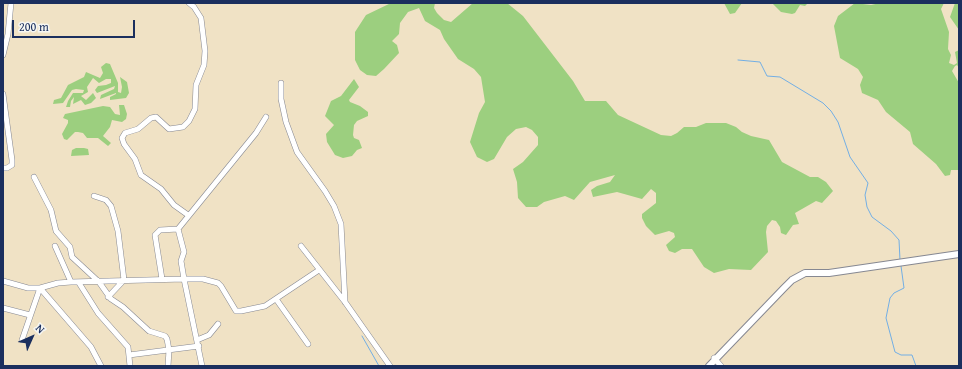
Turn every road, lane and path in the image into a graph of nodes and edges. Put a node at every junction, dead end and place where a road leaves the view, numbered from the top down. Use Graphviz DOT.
graph roads {
  1 [pos="11,3"];
  2 [pos="189,3"];
  3 [pos="3,55"];
  4 [pos="281,83"];
  5 [pos="3,94"];
  6 [pos="266,117"];
  7 [pos="3,168"];
  8 [pos="34,177"];
  9 [pos="94,196"];
  10 [pos="188,215"];
  11 [pos="178,229"];
  12 [pos="55,246"];
  13 [pos="300,246"];
  14 [pos="959,254"];
  15 [pos="319,270"];
  16 [pos="162,279"];
  17 [pos="184,279"];
  18 [pos="124,280"];
  19 [pos="3,281"];
  20 [pos="71,282"];
  21 [pos="99,282"];
  22 [pos="79,283"];
  23 [pos="40,288"];
  24 [pos="108,297"];
  25 [pos="276,299"];
  26 [pos="345,302"];
  27 [pos="3,308"];
  28 [pos="30,315"];
  29 [pos="218,324"];
  30 [pos="22,340"];
  31 [pos="197,340"];
  32 [pos="308,344"];
  33 [pos="199,346"];
  34 [pos="168,350"];
  35 [pos="129,355"];
  36 [pos="714,358"];
  37 [pos="101,366"];
  38 [pos="130,366"];
  39 [pos="168,366"];
  40 [pos="202,366"];
  41 [pos="390,366"];
  42 [pos="709,366"];
  43 [pos="721,366"];
  1 -- 3 [label="street"];
  2 -- 10 [label="street"];
  4 -- 26 [label="street"];
  5 -- 7 [label="street"];
  6 -- 10 [label="street"];
  8 -- 21 [label="street"];
  9 -- 18 [label="street"];
  10 -- 11 [label="street"];
  11 -- 16 [label="street"];
  11 -- 17 [label="street"];
  12 -- 20 [label="street"];
  13 -- 15 [label="street"];
  14 -- 36 [label="main road"];
  15 -- 25 [label="street"];
  15 -- 26 [label="street"];
  16 -- 17 [label="street"];
  16 -- 18 [label="street"];
  17 -- 25 [label="street"];
  17 -- 31 [label="street"];
  18 -- 21 [label="street"];
  18 -- 24 [label="street"];
  19 -- 23 [label="street"];
  20 -- 22 [label="street"];
  20 -- 23 [label="street"];
  21 -- 22 [label="street"];
  21 -- 24 [label="street"];
  22 -- 35 [label="street"];
  23 -- 28 [label="street"];
  23 -- 37 [label="street"];
  24 -- 34 [label="street"];
  25 -- 32 [label="street"];
  26 -- 41 [label="street"];
  27 -- 28 [label="street"];
  28 -- 30 [label="street"];
  29 -- 31 [label="street"];
  31 -- 33 [label="street"];
  33 -- 34 [label="street"];
  33 -- 40 [label="street"];
  34 -- 35 [label="street"];
  34 -- 39 [label="street"];
  35 -- 38 [label="street"];
  36 -- 42 [label="main road"];
  36 -- 43 [label="street"];
}
